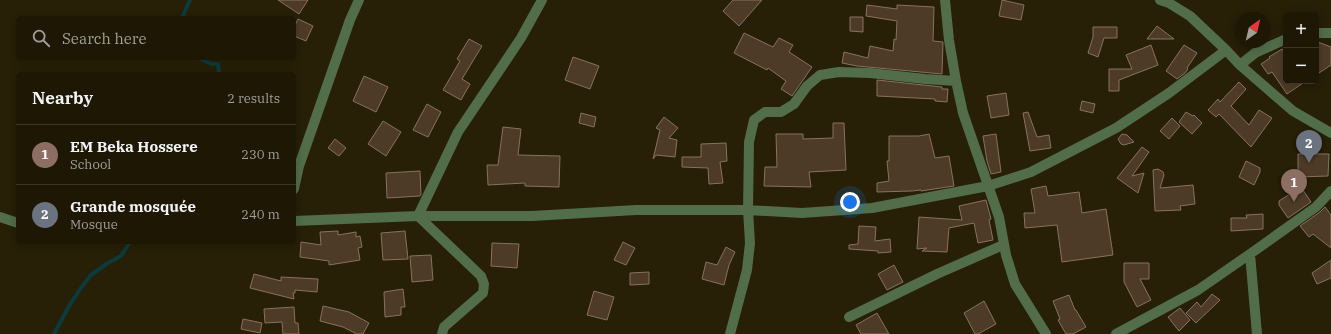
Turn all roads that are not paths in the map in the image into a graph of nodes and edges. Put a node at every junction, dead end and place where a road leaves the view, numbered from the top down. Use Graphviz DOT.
graph roads {
  1 [pos="359,0"];
  2 [pos="542,0"];
  3 [pos="945,0"];
  4 [pos="1160,0"];
  5 [pos="1319,33"];
  6 [pos="1331,33"];
  7 [pos="1283,40"];
  8 [pos="1226,50"];
  9 [pos="1240,65"];
  10 [pos="956,80"];
  11 [pos="1331,134"];
  12 [pos="296,180"];
  13 [pos="988,186"];
  14 [pos="1331,191"];
  15 [pos="748,210"];
  16 [pos="0,216"];
  17 [pos="418,216"];
  18 [pos="296,221"];
  19 [pos="16,223"];
  20 [pos="1003,245"];
  21 [pos="1250,254"];
  22 [pos="848,317"];
  23 [pos="442,334"];
  24 [pos="730,334"];
  25 [pos="1046,334"];
  26 [pos="1116,334"];
  27 [pos="1257,334"];
  1 -- 12 [label="street"];
  2 -- 17 [label="street"];
  3 -- 10 [label="street"];
  4 -- 8 [label="street"];
  5 -- 6 [label="street"];
  7 -- 9 [label="street"];
  8 -- 9 [label="street"];
  8 -- 13 [label="street"];
  9 -- 11 [label="street"];
  10 -- 13 [label="street"];
  10 -- 15 [label="street"];
  13 -- 15 [label="street"];
  13 -- 20 [label="street"];
  14 -- 21 [label="street"];
  15 -- 17 [label="street"];
  15 -- 24 [label="street"];
  16 -- 19 [label="street"];
  17 -- 18 [label="street"];
  17 -- 23 [label="street"];
  20 -- 22 [label="street"];
  20 -- 25 [label="street"];
  21 -- 26 [label="street"];
  21 -- 27 [label="street"];
}
